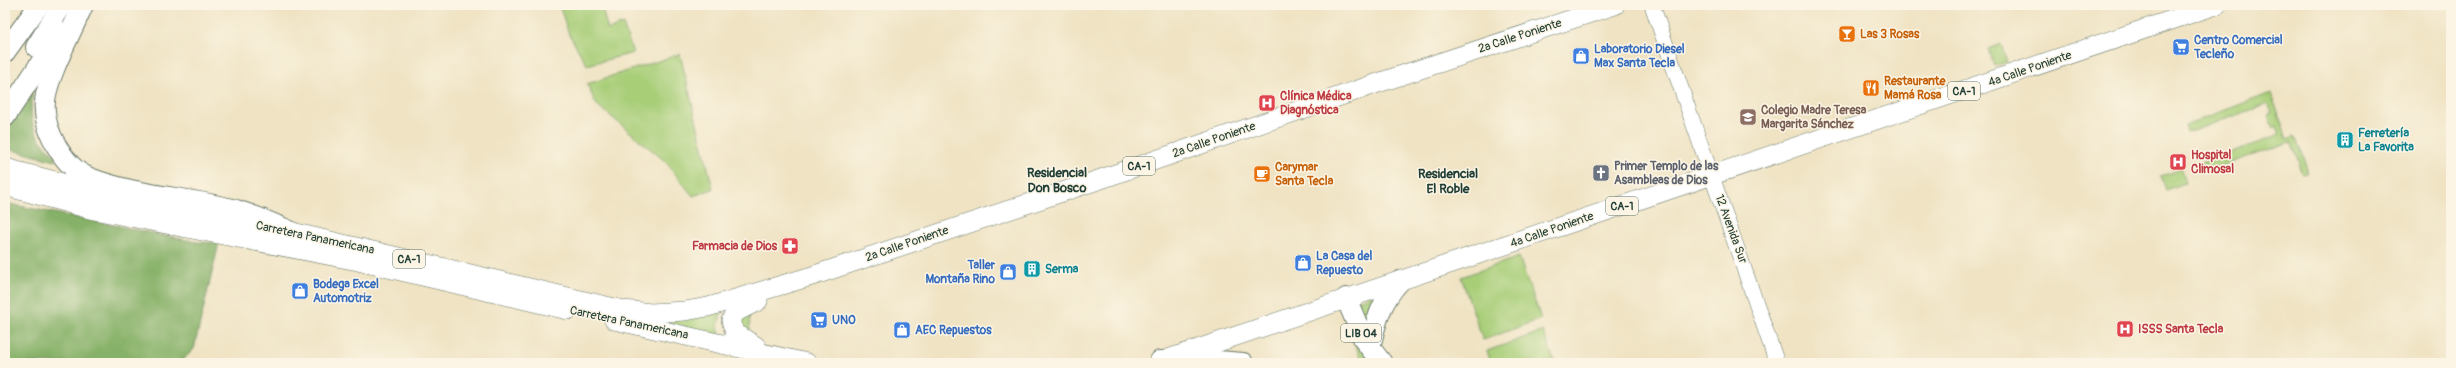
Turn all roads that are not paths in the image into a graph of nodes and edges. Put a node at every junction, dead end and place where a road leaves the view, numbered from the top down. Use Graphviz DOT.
graph roads {
  1 [pos="38,5"];
  2 [pos="62,5"];
  3 [pos="80,5"];
  4 [pos="83,5"];
  5 [pos="1615,5"];
  6 [pos="1652,5"];
  7 [pos="2216,5"];
  8 [pos="5,52"];
  9 [pos="5,97"];
  10 [pos="5,117"];
  11 [pos="5,168"];
  12 [pos="1712,175"];
  13 [pos="5,186"];
  14 [pos="292,232"];
  15 [pos="812,276"];
  16 [pos="1400,281"];
  17 [pos="1346,298"];
  18 [pos="1370,348"];
  19 [pos="772,354"];
  20 [pos="1158,362"];
  21 [pos="807,363"];
  22 [pos="1243,363"];
  23 [pos="1382,363"];
  24 [pos="1777,363"];
  1 -- 8 [label="highway"];
  2 -- 9 [label="highway"];
  3 -- 10 [label="highway"];
  4 -- 14 [label="highway"];
  5 -- 15 [label="main road, 2a Calle Poniente / CA-1"];
  6 -- 12 [label="street, 12 Avenida Sur"];
  7 -- 12 [label="main road, 4a Calle Poniente / CA-1"];
  11 -- 14 [label="main road, Carretera Panamericana / CA-1"];
  12 -- 16 [label="main road, 4a Calle Poniente / CA-1"];
  12 -- 24 [label="street, 12 Avenida Sur"];
  13 -- 19 [label="main road, Carretera Panamericana / CA-1"];
  14 -- 15 [label="main road, Carretera Panamericana / CA-1"];
  15 -- 19 [label="main road"];
  16 -- 17 [label="main road, 4a Calle Poniente / CA-1"];
  16 -- 18 [label="highway"];
  17 -- 18 [label="highway, LIB 04"];
  17 -- 20 [label="main road, 4a Calle Poniente / CA-1"];
  18 -- 23 [label="highway, LIB 04"];
  19 -- 21 [label="main road, Carretera Panamericana / CA-1"];
  20 -- 22 [label="highway"];
}
